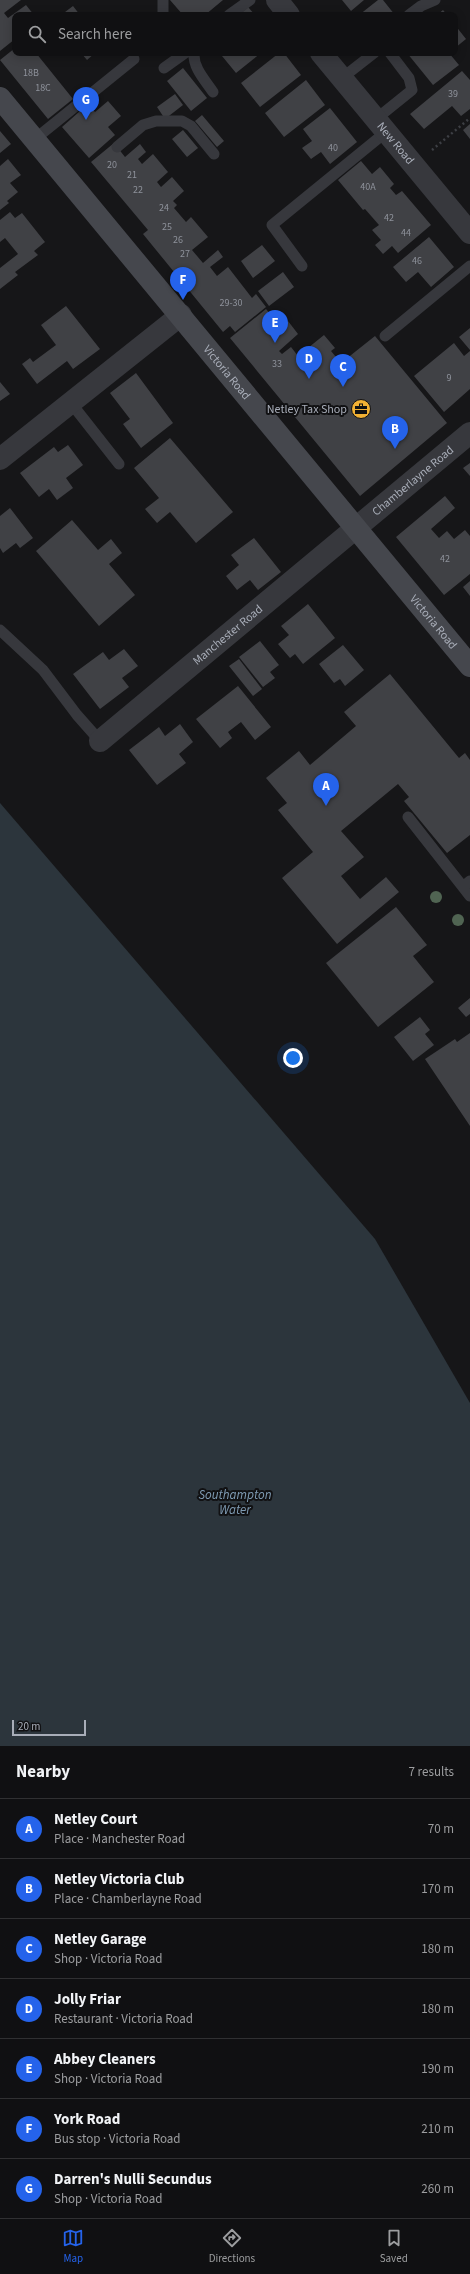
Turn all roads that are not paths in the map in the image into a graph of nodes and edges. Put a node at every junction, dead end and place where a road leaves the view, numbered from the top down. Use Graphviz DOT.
graph roads {
  1 [pos="163,0"];
  2 [pos="250,0"];
  3 [pos="276,0"];
  4 [pos="435,0"];
  5 [pos="163,12"];
  6 [pos="233,12"];
  7 [pos="286,12"];
  8 [pos="413,12"];
  9 [pos="181,56"];
  10 [pos="194,56"];
  11 [pos="324,56"];
  12 [pos="370,56"];
  13 [pos="392,56"];
  14 [pos="134,59"];
  15 [pos="164,68"];
  16 [pos="342,78"];
  17 [pos="213,92"];
  18 [pos="0,98"];
  19 [pos="381,126"];
  20 [pos="35,139"];
  21 [pos="117,147"];
  22 [pos="214,154"];
  23 [pos="470,233"];
  24 [pos="302,266"];
  25 [pos="470,266"];
  26 [pos="181,315"];
  27 [pos="385,336"];
  28 [pos="71,403"];
  29 [pos="470,433"];
  30 [pos="0,459"];
  31 [pos="119,464"];
  32 [pos="356,529"];
  33 [pos="0,630"];
  34 [pos="470,666"];
  35 [pos="100,741"];
  36 [pos="408,817"];
  37 [pos="468,888"];
  1 -- 5 [label="lane"];
  2 -- 6 [label="lane"];
  3 -- 7 [label="street"];
  4 -- 8 [label="lane"];
  9 -- 15 [label="lane"];
  10 -- 17 [label="lane"];
  11 -- 16 [label="street, New Road"];
  12 -- 16 [label="lane"];
  13 -- 19 [label="lane"];
  14 -- 20 [label="lane"];
  16 -- 19 [label="street, New Road"];
  18 -- 20 [label="street, Victoria Road"];
  19 -- 23 [label="street, New Road"];
  19 -- 24 [label="lane"];
  20 -- 26 [label="street, Victoria Road"];
  21 -- 22 [label="lane"];
  25 -- 27 [label="lane"];
  26 -- 28 [label="street"];
  26 -- 32 [label="street, Victoria Road"];
  28 -- 30 [label="street"];
  28 -- 31 [label="lane"];
  29 -- 32 [label="street, Chamberlayne Road"];
  32 -- 34 [label="street, Victoria Road"];
  32 -- 35 [label="street, Manchester Road"];
  33 -- 35 [label="lane"];
  36 -- 37 [label="lane"];
}
